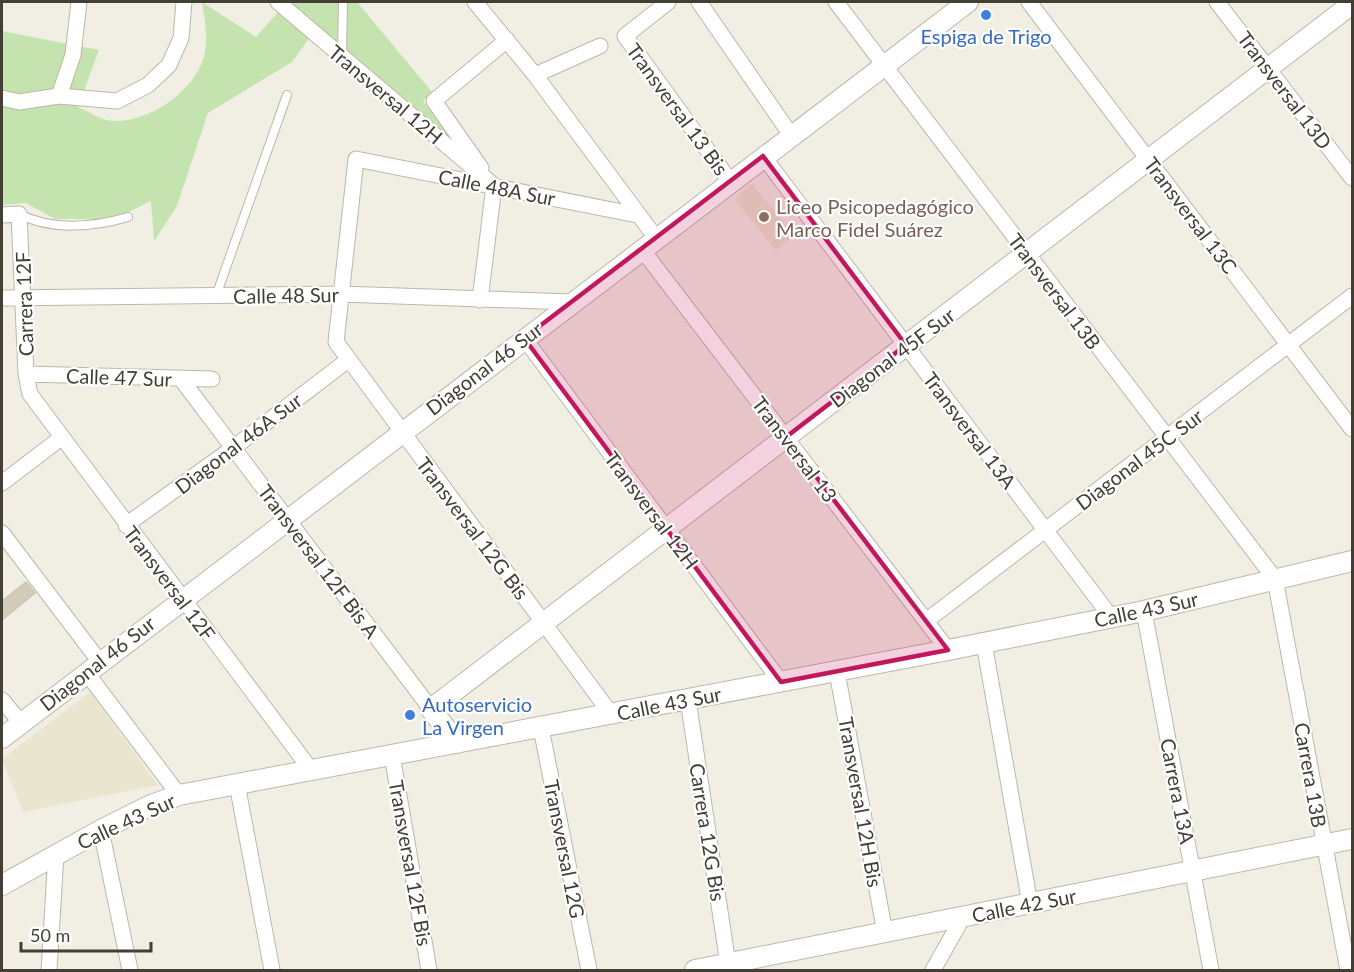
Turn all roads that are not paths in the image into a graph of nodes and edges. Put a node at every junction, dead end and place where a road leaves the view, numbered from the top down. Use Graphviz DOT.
graph roads {
  1 [pos="79,2"];
  2 [pos="184,2"];
  3 [pos="278,2"];
  4 [pos="343,2"];
  5 [pos="475,2"];
  6 [pos="668,2"];
  7 [pos="699,2"];
  8 [pos="836,2"];
  9 [pos="968,2"];
  10 [pos="1029,2"];
  11 [pos="1217,2"];
  12 [pos="1353,4"];
  13 [pos="507,40"];
  14 [pos="600,46"];
  15 [pos="342,57"];
  16 [pos="884,64"];
  17 [pos="1269,69"];
  18 [pos="535,75"];
  19 [pos="287,95"];
  20 [pos="59,96"];
  21 [pos="2,98"];
  22 [pos="791,135"];
  23 [pos="763,156"];
  24 [pos="1150,159"];
  25 [pos="1353,178"];
  26 [pos="730,181"];
  27 [pos="494,186"];
  28 [pos="19,214"];
  29 [pos="637,214"];
  30 [pos="2,215"];
  31 [pos="128,217"];
  32 [pos="649,243"];
  33 [pos="1027,253"];
  34 [pos="341,294"];
  35 [pos="216,296"];
  36 [pos="1353,296"];
  37 [pos="2,298"];
  38 [pos="24,298"];
  39 [pos="480,300"];
  40 [pos="571,302"];
  41 [pos="524,338"];
  42 [pos="1289,344"];
  43 [pos="906,345"];
  44 [pos="348,360"];
  45 [pos="26,374"];
  46 [pos="181,379"];
  47 [pos="212,379"];
  48 [pos="30,394"];
  49 [pos="1353,429"];
  50 [pos="401,431"];
  51 [pos="786,437"];
  52 [pos="61,438"];
  53 [pos="1166,439"];
  54 [pos="233,448"];
  55 [pos="2,483"];
  56 [pos="286,519"];
  57 [pos="126,525"];
  58 [pos="666,529"];
  59 [pos="1046,530"];
  60 [pos="2,532"];
  61 [pos="1353,561"];
  62 [pos="1275,579"];
  63 [pos="182,598"];
  64 [pos="1144,611"];
  65 [pos="1111,617"];
  66 [pos="926,621"];
  67 [pos="543,623"];
  68 [pos="984,643"];
  69 [pos="948,650"];
  70 [pos="93,667"];
  71 [pos="837,672"];
  72 [pos="781,682"];
  73 [pos="688,699"];
  74 [pos="2,700"];
  75 [pos="430,709"];
  76 [pos="611,714"];
  77 [pos="21,723"];
  78 [pos="541,728"];
  79 [pos="2,738"];
  80 [pos="457,743"];
  81 [pos="392,755"];
  82 [pos="311,770"];
  83 [pos="237,784"];
  84 [pos="179,795"];
  85 [pos="101,830"];
  86 [pos="1353,839"];
  87 [pos="1323,845"];
  88 [pos="56,854"];
  89 [pos="1193,871"];
  90 [pos="2,885"];
  91 [pos="1030,904"];
  92 [pos="963,917"];
  93 [pos="885,933"];
  94 [pos="728,964"];
  95 [pos="49,970"];
  96 [pos="130,970"];
  97 [pos="272,970"];
  98 [pos="429,970"];
  99 [pos="589,970"];
  100 [pos="695,970"];
  101 [pos="933,970"];
  102 [pos="1211,970"];
  103 [pos="1348,970"];
  1 -- 20 [label="street"];
  2 -- 20 [label="street"];
  3 -- 15 [label="street, Transversal 12H"];
  4 -- 15 [label="lane"];
  5 -- 13 [label="street, Transversal 13"];
  6 -- 26 [label="street, Transversal 13 Bis"];
  7 -- 22 [label="street"];
  8 -- 16 [label="street, Transversal 13B"];
  9 -- 16 [label="street, Diagonal 46 Sur"];
  10 -- 24 [label="street, Transversal 13C"];
  11 -- 17 [label="street, Transversal 13D"];
  12 -- 17 [label="street, Diagonal 45F Sur"];
  13 -- 18 [label="street, Transversal 13"];
  13 -- 27 [label="street"];
  14 -- 18 [label="street"];
  15 -- 27 [label="street, Transversal 12H"];
  16 -- 22 [label="street, Diagonal 46 Sur"];
  16 -- 33 [label="street, Transversal 13B"];
  17 -- 24 [label="street, Diagonal 45F Sur"];
  17 -- 25 [label="street, Transversal 13D"];
  18 -- 29 [label="street, Transversal 13"];
  19 -- 35 [label="lane"];
  20 -- 21 [label="street"];
  22 -- 23 [label="street, Diagonal 46 Sur"];
  23 -- 26 [label="street, Diagonal 46 Sur"];
  23 -- 43 [label="street, Transversal 13A"];
  24 -- 33 [label="street, Diagonal 45F Sur"];
  24 -- 42 [label="street, Transversal 13C"];
  26 -- 32 [label="street, Diagonal 46 Sur"];
  27 -- 29 [label="street, Calle 48A Sur"];
  27 -- 34 [label="street, Calle 48A Sur"];
  27 -- 39 [label="street"];
  28 -- 30 [label="street"];
  28 -- 31 [label="lane"];
  28 -- 38 [label="street, Carrera 12F"];
  29 -- 32 [label="street, Transversal 13"];
  32 -- 40 [label="street, Diagonal 46 Sur"];
  32 -- 51 [label="street, Transversal 13"];
  33 -- 43 [label="street, Diagonal 45F Sur"];
  33 -- 53 [label="street, Transversal 13B"];
  34 -- 35 [label="street, Calle 48 Sur"];
  34 -- 39 [label="street, Calle 48 Sur"];
  34 -- 44 [label="street, Transversal 12G Bis"];
  35 -- 38 [label="street, Calle 48 Sur"];
  36 -- 42 [label="street, Diagonal 45C Sur"];
  37 -- 38 [label="street, Calle 48 Sur"];
  38 -- 45 [label="street, Carrera 12F"];
  39 -- 40 [label="street, Calle 48 Sur"];
  40 -- 41 [label="street, Diagonal 46 Sur"];
  41 -- 50 [label="street, Diagonal 46 Sur"];
  41 -- 58 [label="street, Transversal 12H"];
  42 -- 49 [label="street, Transversal 13C"];
  42 -- 53 [label="street, Diagonal 45C Sur"];
  43 -- 51 [label="street, Diagonal 45F Sur"];
  43 -- 59 [label="street, Transversal 13A"];
  44 -- 50 [label="street, Transversal 12G Bis"];
  44 -- 54 [label="street, Diagonal 46A Sur"];
  45 -- 46 [label="street, Calle 47 Sur"];
  45 -- 48 [label="street, Carrera 12F"];
  46 -- 47 [label="street, Calle 47 Sur"];
  46 -- 54 [label="street, Transversal 12F Bis A"];
  48 -- 52 [label="street, Transversal 12F"];
  50 -- 56 [label="street, Diagonal 46 Sur"];
  50 -- 67 [label="street, Transversal 12G Bis"];
  51 -- 58 [label="street, Diagonal 45F Sur"];
  51 -- 66 [label="street, Transversal 13"];
  52 -- 55 [label="street"];
  52 -- 57 [label="street, Transversal 12F"];
  53 -- 59 [label="street, Diagonal 45C Sur"];
  53 -- 62 [label="street, Transversal 13B"];
  54 -- 56 [label="street, Transversal 12F Bis A"];
  54 -- 57 [label="street, Diagonal 46A Sur"];
  56 -- 63 [label="street, Diagonal 46 Sur"];
  56 -- 75 [label="street, Transversal 12F Bis A"];
  57 -- 63 [label="street, Transversal 12F"];
  58 -- 67 [label="street, Diagonal 45F Sur"];
  58 -- 72 [label="street, Transversal 12H"];
  59 -- 65 [label="street, Transversal 13A"];
  59 -- 66 [label="street, Diagonal 45C Sur"];
  60 -- 70 [label="street"];
  61 -- 62 [label="street, Calle 43 Sur"];
  62 -- 64 [label="street, Calle 43 Sur"];
  62 -- 87 [label="street, Carrera 13B"];
  63 -- 70 [label="street, Diagonal 46 Sur"];
  63 -- 82 [label="street, Transversal 12F"];
  64 -- 65 [label="street, Calle 43 Sur"];
  64 -- 89 [label="street, Carrera 13A"];
  65 -- 68 [label="street, Calle 43 Sur"];
  66 -- 69 [label="street, Transversal 13"];
  67 -- 75 [label="street, Diagonal 45F Sur"];
  67 -- 76 [label="street, Transversal 12G Bis"];
  68 -- 69 [label="street, Calle 43 Sur"];
  68 -- 91 [label="street"];
  69 -- 71 [label="street, Calle 43 Sur"];
  70 -- 77 [label="street, Diagonal 46 Sur"];
  70 -- 84 [label="street"];
  71 -- 72 [label="street, Calle 43 Sur"];
  71 -- 93 [label="street, Transversal 12H Bis"];
  72 -- 73 [label="street, Calle 43 Sur"];
  73 -- 76 [label="street, Calle 43 Sur"];
  73 -- 94 [label="street, Carrera 12G Bis"];
  74 -- 77 [label="street"];
  75 -- 80 [label="street, Transversal 12F Bis A"];
  76 -- 78 [label="street, Calle 43 Sur"];
  77 -- 79 [label="street, Diagonal 46 Sur"];
  78 -- 80 [label="street, Calle 43 Sur"];
  78 -- 99 [label="street, Transversal 12G"];
  80 -- 81 [label="street, Calle 43 Sur"];
  81 -- 82 [label="street, Calle 43 Sur"];
  81 -- 98 [label="street, Transversal 12F Bis"];
  82 -- 83 [label="street, Calle 43 Sur"];
  83 -- 84 [label="street, Calle 43 Sur"];
  83 -- 97 [label="street"];
  84 -- 85 [label="street, Calle 43 Sur"];
  85 -- 88 [label="street, Calle 43 Sur"];
  85 -- 96 [label="street"];
  86 -- 87 [label="street, Calle 42 Sur"];
  87 -- 89 [label="street, Calle 42 Sur"];
  87 -- 103 [label="street, Carrera 13B"];
  88 -- 90 [label="street, Calle 43 Sur"];
  88 -- 95 [label="street"];
  89 -- 91 [label="street, Calle 42 Sur"];
  89 -- 102 [label="street, Carrera 13A"];
  91 -- 92 [label="street, Calle 42 Sur"];
  92 -- 93 [label="street, Calle 42 Sur"];
  92 -- 101 [label="street"];
  93 -- 94 [label="street, Calle 42 Sur"];
  94 -- 100 [label="street, Calle 42 Sur"];
}
